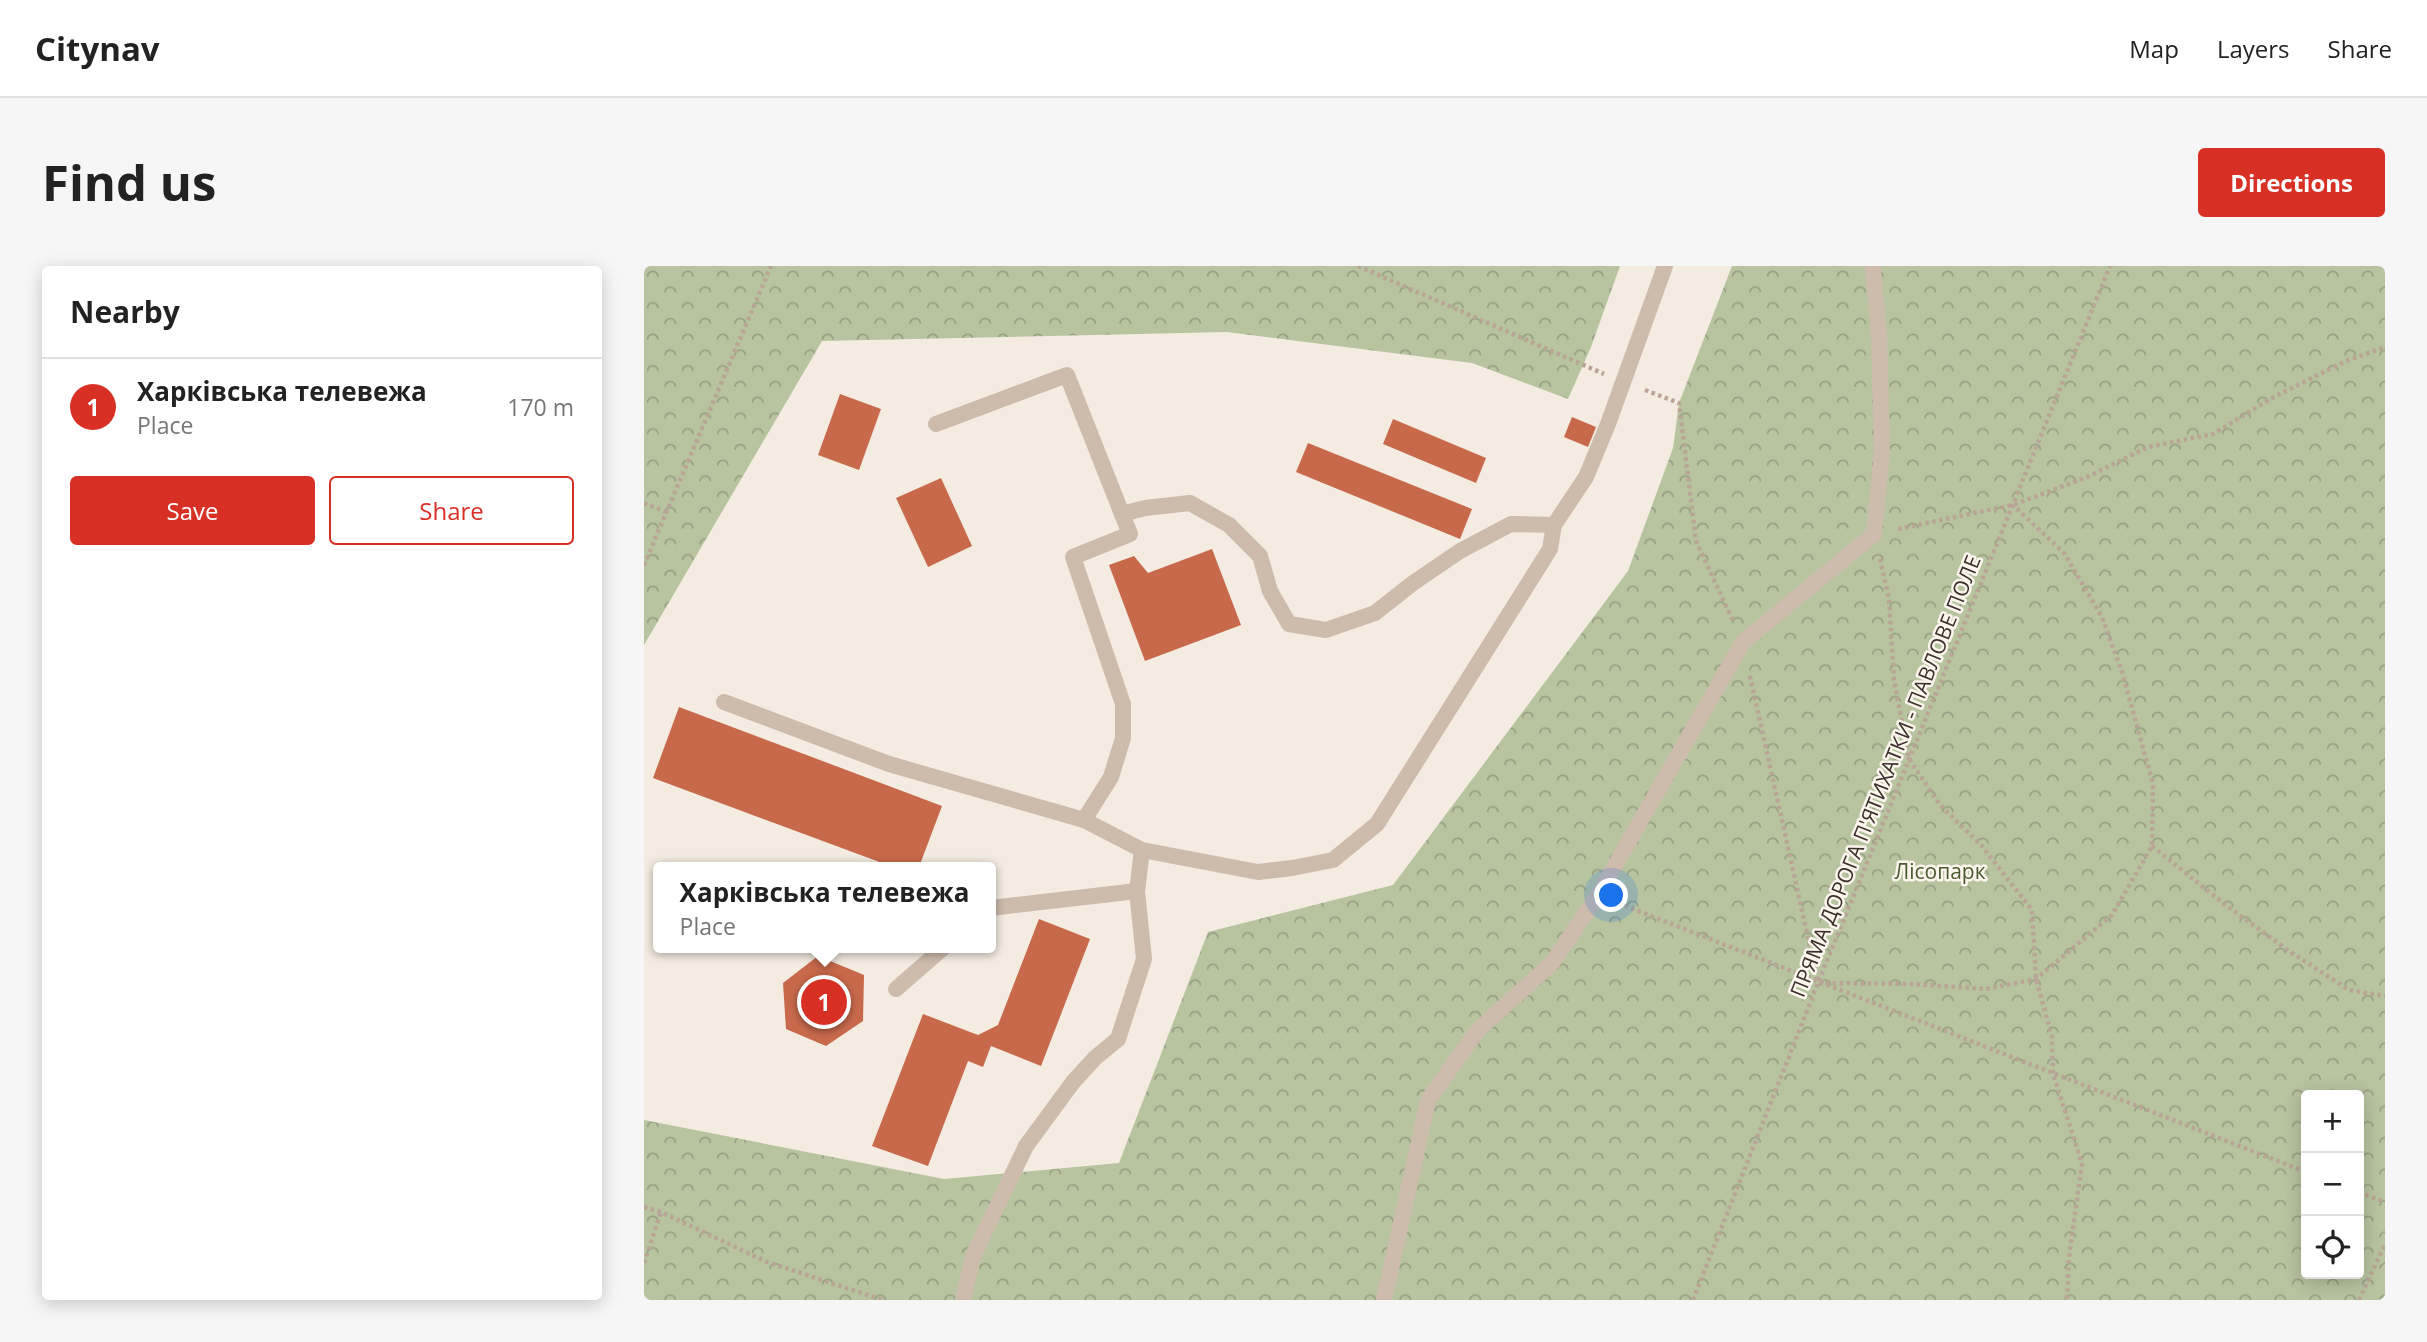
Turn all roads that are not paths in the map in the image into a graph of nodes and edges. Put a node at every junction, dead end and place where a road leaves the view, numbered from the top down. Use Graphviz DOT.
graph roads {
  1 [pos="1665,266"];
  2 [pos="1873,266"];
  3 [pos="936,424"];
  4 [pos="1122,514"];
  5 [pos="1554,525"];
  6 [pos="724,702"];
  7 [pos="1084,820"];
  8 [pos="1142,850"];
  9 [pos="1137,891"];
  10 [pos="996,907"];
  11 [pos="937,953"];
  12 [pos="896,989"];
  13 [pos="963,1300"];
  14 [pos="1384,1300"];
  1 -- 5 [label="lane"];
  2 -- 14 [label="lane"];
  3 -- 4 [label="lane"];
  4 -- 5 [label="lane"];
  4 -- 7 [label="lane"];
  5 -- 8 [label="lane"];
  6 -- 7 [label="lane"];
  7 -- 8 [label="lane"];
  8 -- 9 [label="lane"];
  9 -- 10 [label="lane"];
  9 -- 13 [label="lane"];
  11 -- 12 [label="lane"];
}
